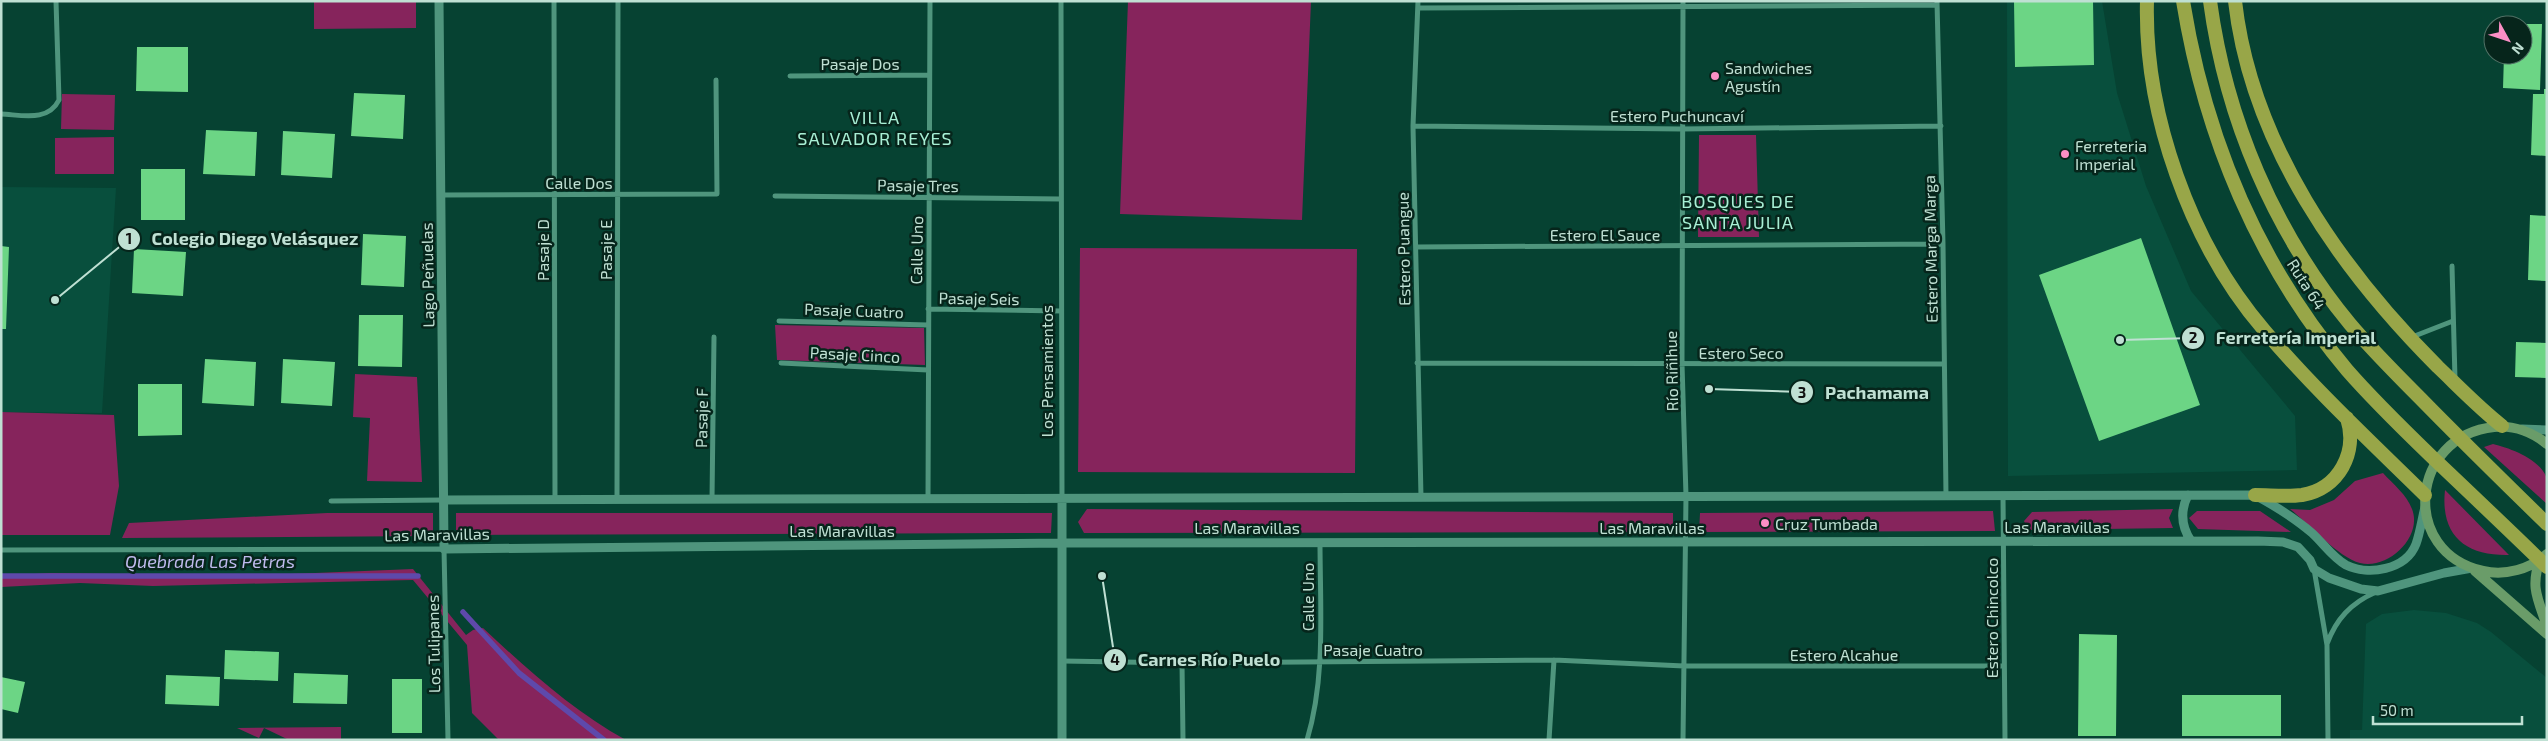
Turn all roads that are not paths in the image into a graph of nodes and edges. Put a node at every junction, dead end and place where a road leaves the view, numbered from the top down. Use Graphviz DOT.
graph roads {
  1 [pos="56,1"];
  2 [pos="439,1"];
  3 [pos="554,1"];
  4 [pos="618,1"];
  5 [pos="930,1"];
  6 [pos="1061,1"];
  7 [pos="1418,1"];
  8 [pos="2147,1"];
  9 [pos="2183,1"];
  10 [pos="2210,1"];
  11 [pos="2234,1"];
  12 [pos="1937,3"];
  13 [pos="1683,4"];
  14 [pos="1418,8"];
  15 [pos="929,75"];
  16 [pos="790,76"];
  17 [pos="716,80"];
  18 [pos="1,114"];
  19 [pos="1413,126"];
  20 [pos="1941,126"];
  21 [pos="1682,129"];
  22 [pos="554,194"];
  23 [pos="618,194"];
  24 [pos="441,195"];
  25 [pos="775,196"];
  26 [pos="929,198"];
  27 [pos="1060,199"];
  28 [pos="1943,244"];
  29 [pos="1683,246"];
  30 [pos="1416,247"];
  31 [pos="2452,266"];
  32 [pos="928,309"];
  33 [pos="1061,311"];
  34 [pos="2453,320"];
  35 [pos="779,321"];
  36 [pos="928,325"];
  37 [pos="714,337"];
  38 [pos="2409,338"];
  39 [pos="1417,362"];
  40 [pos="781,363"];
  41 [pos="1682,364"];
  42 [pos="1944,364"];
  43 [pos="928,370"];
  44 [pos="2456,384"];
  45 [pos="2347,417"];
  46 [pos="2502,426"];
  47 [pos="2518,429"];
  48 [pos="2547,430"];
  49 [pos="2547,444"];
  50 [pos="2003,495"];
  51 [pos="2188,495"];
  52 [pos="2255,495"];
  53 [pos="1686,496"];
  54 [pos="1946,496"];
  55 [pos="1421,497"];
  56 [pos="1062,498"];
  57 [pos="617,499"];
  58 [pos="712,499"];
  59 [pos="928,499"];
  60 [pos="444,500"];
  61 [pos="555,500"];
  62 [pos="331,501"];
  63 [pos="2425,501"];
  64 [pos="2547,524"];
  65 [pos="2003,541"];
  66 [pos="2191,541"];
  67 [pos="1320,542"];
  68 [pos="1686,542"];
  69 [pos="1062,543"];
  70 [pos="444,548"];
  71 [pos="1,550"];
  72 [pos="2545,560"];
  73 [pos="2472,568"];
  74 [pos="2314,569"];
  75 [pos="2378,591"];
  76 [pos="2547,626"];
  77 [pos="2547,634"];
  78 [pos="2327,645"];
  79 [pos="1554,660"];
  80 [pos="1062,661"];
  81 [pos="1320,662"];
  82 [pos="1182,663"];
  83 [pos="1684,666"];
  84 [pos="2004,666"];
  85 [pos="448,740"];
  86 [pos="1062,740"];
  87 [pos="1183,740"];
  88 [pos="1307,740"];
  89 [pos="1549,740"];
  90 [pos="1683,740"];
  91 [pos="2005,740"];
  92 [pos="2328,740"];
  1 -- 18 [label="street"];
  2 -- 24 [label="street, Lago Peñuelas"];
  3 -- 22 [label="street, Pasaje D"];
  4 -- 23 [label="street, Pasaje E"];
  5 -- 15 [label="street, Calle Uno"];
  6 -- 27 [label="street, Los Pensamientos"];
  7 -- 14 [label="street, Estero Puangue"];
  8 -- 45 [label="highway"];
  9 -- 72 [label="highway, Ruta 64"];
  10 -- 64 [label="highway, Ruta 64"];
  11 -- 38 [label="highway"];
  12 -- 13 [label="street"];
  12 -- 20 [label="street, Estero Marga Marga"];
  13 -- 14 [label="street"];
  13 -- 21 [label="street, Río Riñihue"];
  14 -- 19 [label="street, Estero Puangue"];
  15 -- 16 [label="street, Pasaje Dos"];
  15 -- 26 [label="street, Calle Uno"];
  17 -- 23 [label="street, Calle Dos"];
  19 -- 21 [label="street, Estero Puchuncaví"];
  19 -- 30 [label="street, Estero Puangue"];
  20 -- 21 [label="street, Estero Puchuncaví"];
  20 -- 28 [label="street, Estero Marga Marga"];
  21 -- 29 [label="street, Río Riñihue"];
  22 -- 23 [label="street, Calle Dos"];
  22 -- 24 [label="street, Calle Dos"];
  22 -- 61 [label="street, Pasaje D"];
  23 -- 57 [label="street, Pasaje E"];
  24 -- 60 [label="street, Lago Peñuelas"];
  25 -- 26 [label="street, Pasaje Tres"];
  26 -- 27 [label="street, Pasaje Tres"];
  26 -- 32 [label="street, Calle Uno"];
  27 -- 33 [label="street, Los Pensamientos"];
  28 -- 29 [label="street, Estero El Sauce"];
  28 -- 42 [label="street, Estero Marga Marga"];
  29 -- 30 [label="street, Estero El Sauce"];
  29 -- 41 [label="street, Río Riñihue"];
  30 -- 39 [label="street, Estero Puangue"];
  31 -- 34 [label="street"];
  32 -- 33 [label="street, Pasaje Seis"];
  32 -- 36 [label="street, Calle Uno"];
  33 -- 56 [label="street, Los Pensamientos"];
  34 -- 38 [label="street"];
  34 -- 44 [label="street"];
  35 -- 36 [label="street, Pasaje Cuatro"];
  36 -- 43 [label="street, Calle Uno"];
  37 -- 58 [label="street, Pasaje F"];
  38 -- 44 [label="highway"];
  39 -- 41 [label="street, Estero Seco"];
  39 -- 55 [label="street, Estero Puangue"];
  40 -- 43 [label="street, Pasaje Cinco"];
  41 -- 42 [label="street, Estero Seco"];
  41 -- 53 [label="street, Río Riñihue"];
  42 -- 54 [label="street, Estero Marga Marga"];
  43 -- 59 [label="street, Calle Uno"];
  44 -- 46 [label="highway"];
  45 -- 52 [label="highway"];
  45 -- 63 [label="highway"];
  46 -- 47 [label="main road"];
  46 -- 63 [label="main road"];
  47 -- 48 [label="street"];
  47 -- 49 [label="main road"];
  50 -- 51 [label="street, Las Maravillas"];
  50 -- 54 [label="street, Las Maravillas"];
  50 -- 65 [label="street, Estero Chincolco"];
  51 -- 52 [label="street, Las Maravillas"];
  51 -- 66 [label="street"];
  52 -- 63 [label="street"];
  53 -- 54 [label="street, Las Maravillas"];
  53 -- 55 [label="street, Las Maravillas"];
  53 -- 68 [label="street, Río Riñihue"];
  55 -- 56 [label="street, Las Maravillas"];
  56 -- 59 [label="street, Las Maravillas"];
  56 -- 69 [label="street, Los Pensamientos"];
  57 -- 58 [label="street, Las Maravillas"];
  57 -- 61 [label="street, Las Maravillas"];
  58 -- 59 [label="street, Las Maravillas"];
  60 -- 61 [label="street, Las Maravillas"];
  60 -- 62 [label="street, Las Maravillas"];
  60 -- 70 [label="street, Lago Peñuelas"];
  63 -- 73 [label="main road"];
  65 -- 66 [label="street, Las Maravillas"];
  65 -- 68 [label="street, Las Maravillas"];
  65 -- 84 [label="street, Estero Chincolco"];
  66 -- 74 [label="street, Las Maravillas"];
  67 -- 68 [label="street, Las Maravillas"];
  67 -- 69 [label="street, Las Maravillas"];
  67 -- 81 [label="street, Calle Uno"];
  68 -- 83 [label="street, Río Riñihue"];
  69 -- 70 [label="street, Las Maravillas"];
  69 -- 80 [label="street, Los Pensamientos"];
  70 -- 71 [label="street, Las Maravillas"];
  70 -- 85 [label="street, Los Tulipanes"];
  72 -- 73 [label="main road"];
  72 -- 76 [label="main road"];
  73 -- 75 [label="street, Las Maravillas"];
  73 -- 77 [label="main road"];
  74 -- 75 [label="street, Las Maravillas"];
  74 -- 78 [label="street"];
  75 -- 78 [label="street"];
  78 -- 92 [label="street"];
  79 -- 81 [label="street, Pasaje Cuatro"];
  79 -- 83 [label="street, Pasaje Cuatro"];
  79 -- 89 [label="street"];
  80 -- 82 [label="street, Pasaje Cuatro"];
  80 -- 86 [label="street, Los Pensamientos"];
  81 -- 82 [label="street, Pasaje Cuatro"];
  81 -- 88 [label="street, Calle Uno"];
  82 -- 87 [label="street"];
  83 -- 84 [label="street, Estero Alcahue"];
  83 -- 90 [label="street, Río Riñihue"];
  84 -- 91 [label="street, Estero Chincolco"];
}
